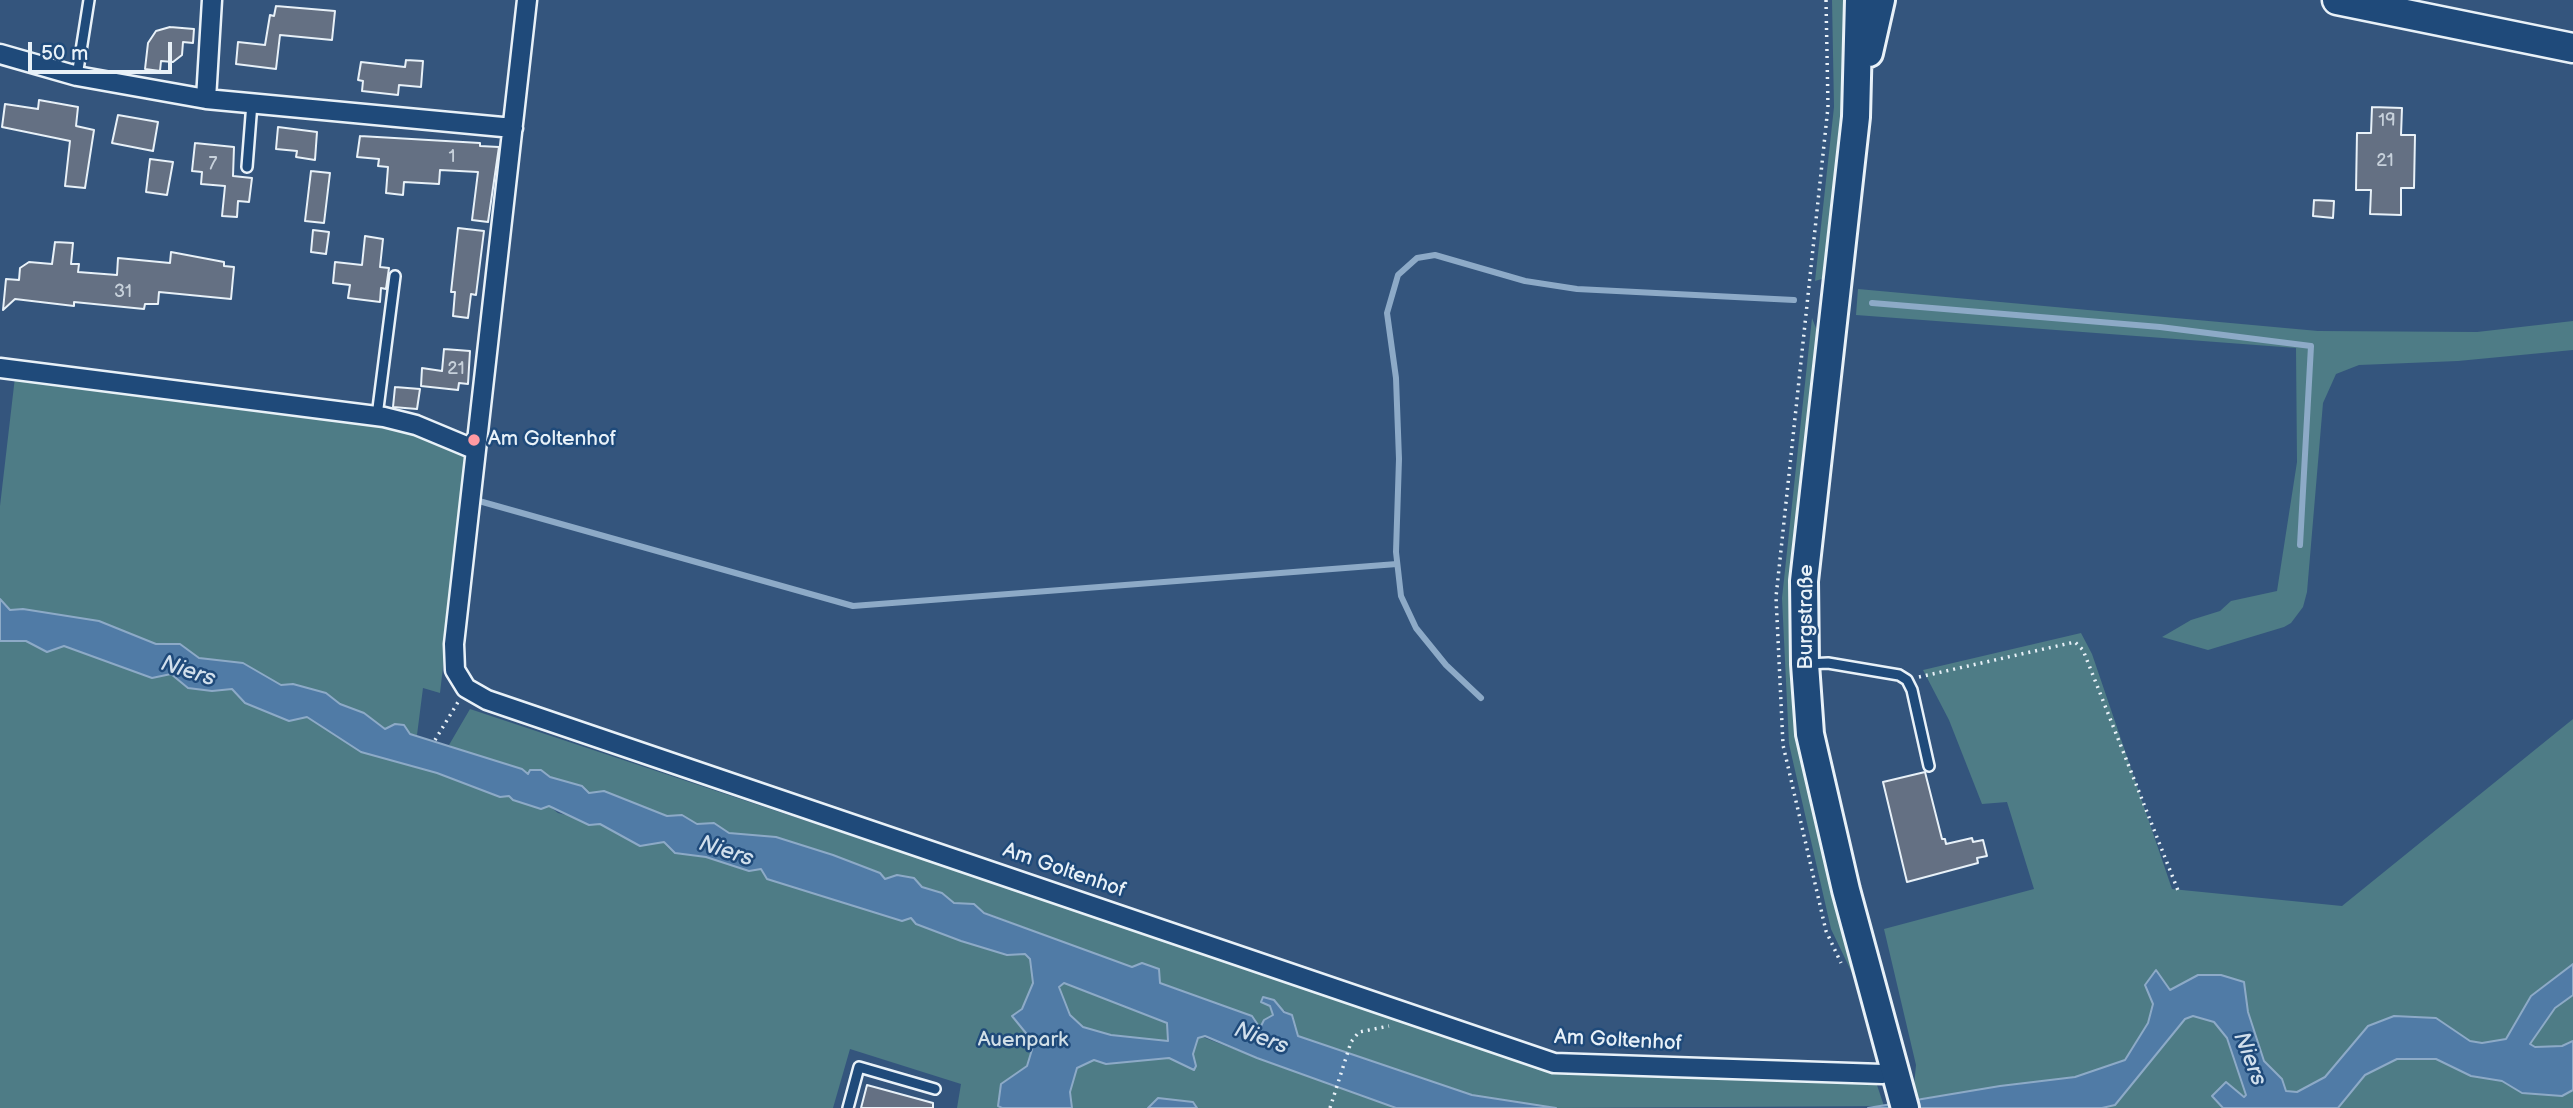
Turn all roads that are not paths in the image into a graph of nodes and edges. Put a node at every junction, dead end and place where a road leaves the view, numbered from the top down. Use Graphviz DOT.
graph roads {
  1 [pos="89,0"];
  2 [pos="212,0"];
  3 [pos="527,0"];
  4 [pos="1859,0"];
  5 [pos="1881,0"];
  6 [pos="2337,0"];
  7 [pos="2573,48"];
  8 [pos="0,54"];
  9 [pos="77,76"];
  10 [pos="206,99"];
  11 [pos="252,103"];
  12 [pos="1856,117"];
  13 [pos="513,128"];
  14 [pos="247,167"];
  15 [pos="395,276"];
  16 [pos="0,368"];
  17 [pos="377,416"];
  18 [pos="475,450"];
  19 [pos="1805,664"];
  20 [pos="1928,766"];
  21 [pos="935,1089"];
  22 [pos="1900,1089"];
  23 [pos="848,1108"];
  1 -- 9 [label="lane"];
  2 -- 10 [label="street"];
  3 -- 13 [label="street"];
  4 -- 12 [label="street, Burgstraße"];
  5 -- 12 [label="street, Burgstraße"];
  6 -- 7 [label="main road"];
  8 -- 9 [label="street"];
  9 -- 10 [label="street"];
  10 -- 11 [label="street"];
  11 -- 13 [label="street"];
  11 -- 14 [label="lane"];
  12 -- 19 [label="street, Burgstraße"];
  13 -- 18 [label="street"];
  15 -- 17 [label="lane"];
  16 -- 17 [label="street"];
  17 -- 18 [label="street"];
  18 -- 22 [label="street, Am Goltenhof"];
  19 -- 20 [label="lane"];
  19 -- 22 [label="street, Burgstraße"];
  21 -- 23 [label="lane"];
}
